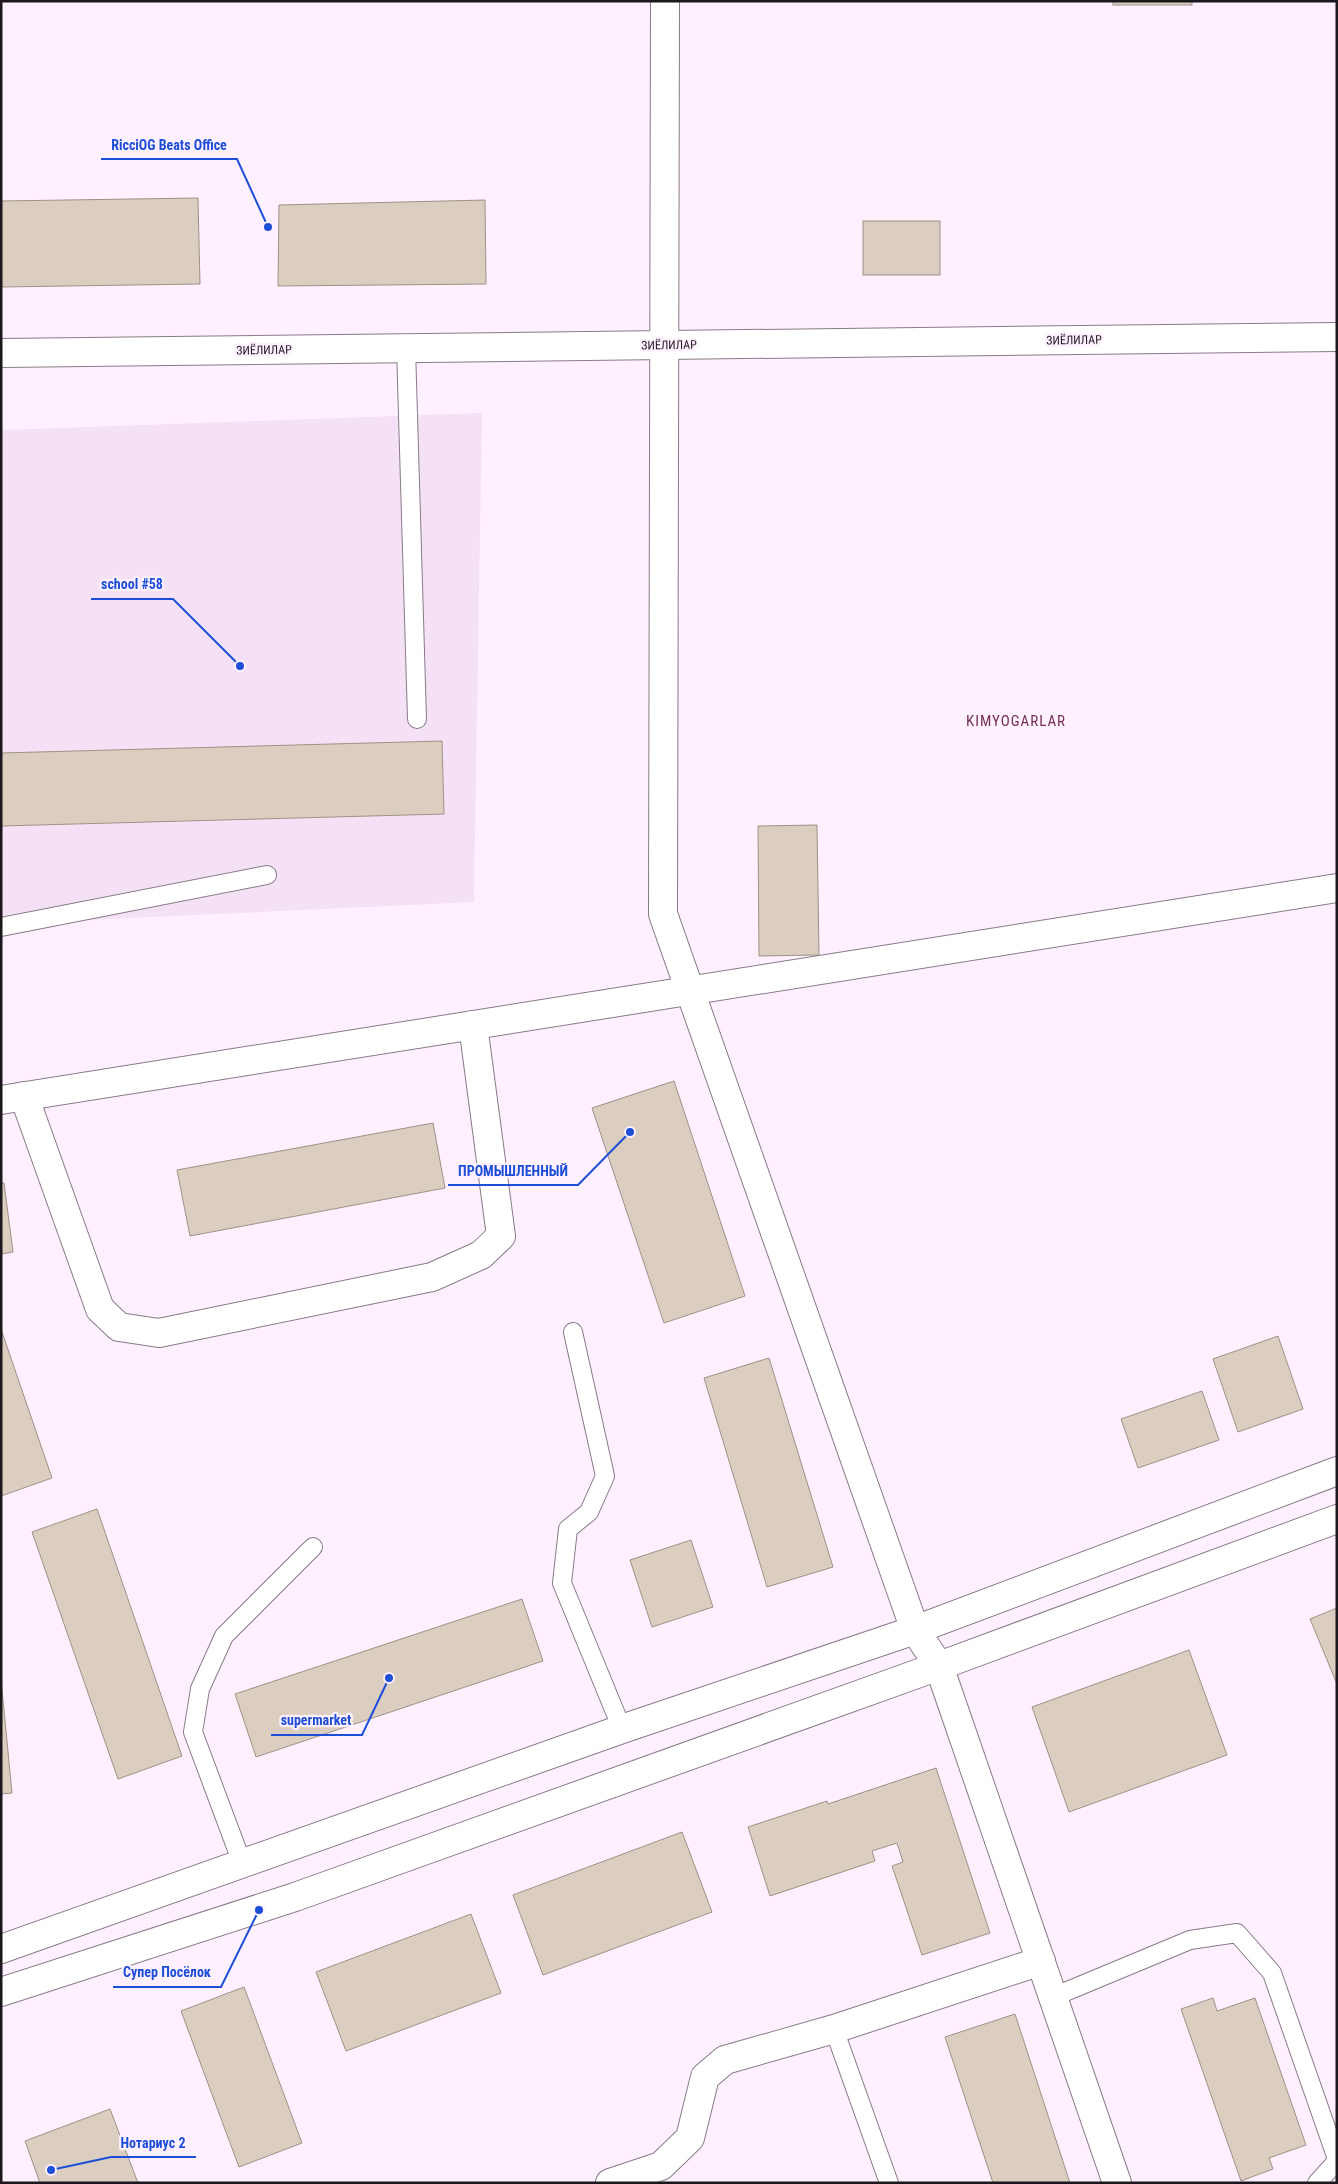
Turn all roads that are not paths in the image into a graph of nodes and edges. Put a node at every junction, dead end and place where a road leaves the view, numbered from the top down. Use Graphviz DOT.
graph roads {
  1 [pos="665,1"];
  2 [pos="1337,338"];
  3 [pos="663,345"];
  4 [pos="406,348"];
  5 [pos="1,353"];
  6 [pos="417,719"];
  7 [pos="267,875"];
  8 [pos="1337,888"];
  9 [pos="1,927"];
  10 [pos="690,990"];
  11 [pos="473,1025"];
  12 [pos="13,1098"];
  13 [pos="573,1332"];
  14 [pos="1337,1471"];
  15 [pos="1337,1520"];
  16 [pos="313,1548"];
  17 [pos="915,1630"];
  18 [pos="939,1666"];
  19 [pos="622,1729"];
  20 [pos="242,1863"];
  21 [pos="1,1949"];
  22 [pos="1041,1961"];
  23 [pos="1,1992"];
  24 [pos="1053,1996"];
  25 [pos="834,2029"];
  26 [pos="1337,2160"];
  27 [pos="610,2183"];
  28 [pos="889,2183"];
  29 [pos="1117,2183"];
  30 [pos="1317,2183"];
  1 -- 3 [label="street"];
  2 -- 3 [label="street, ЗИЁЛИЛАР"];
  3 -- 4 [label="street, ЗИЁЛИЛАР"];
  3 -- 10 [label="street"];
  4 -- 5 [label="street, ЗИЁЛИЛАР"];
  4 -- 6 [label="lane"];
  7 -- 9 [label="lane"];
  8 -- 10 [label="street"];
  10 -- 11 [label="street"];
  10 -- 17 [label="street"];
  11 -- 12 [label="street"];
  11 -- 12 [label="street"];
  13 -- 19 [label="lane"];
  14 -- 17 [label="street"];
  15 -- 18 [label="street"];
  16 -- 20 [label="lane"];
  17 -- 18 [label="street"];
  17 -- 19 [label="street"];
  18 -- 22 [label="street"];
  18 -- 23 [label="street"];
  19 -- 20 [label="street"];
  20 -- 21 [label="street"];
  22 -- 24 [label="street"];
  22 -- 25 [label="street"];
  24 -- 26 [label="lane"];
  24 -- 29 [label="street"];
  25 -- 27 [label="street"];
  25 -- 28 [label="lane"];
  26 -- 30 [label="lane"];
}
